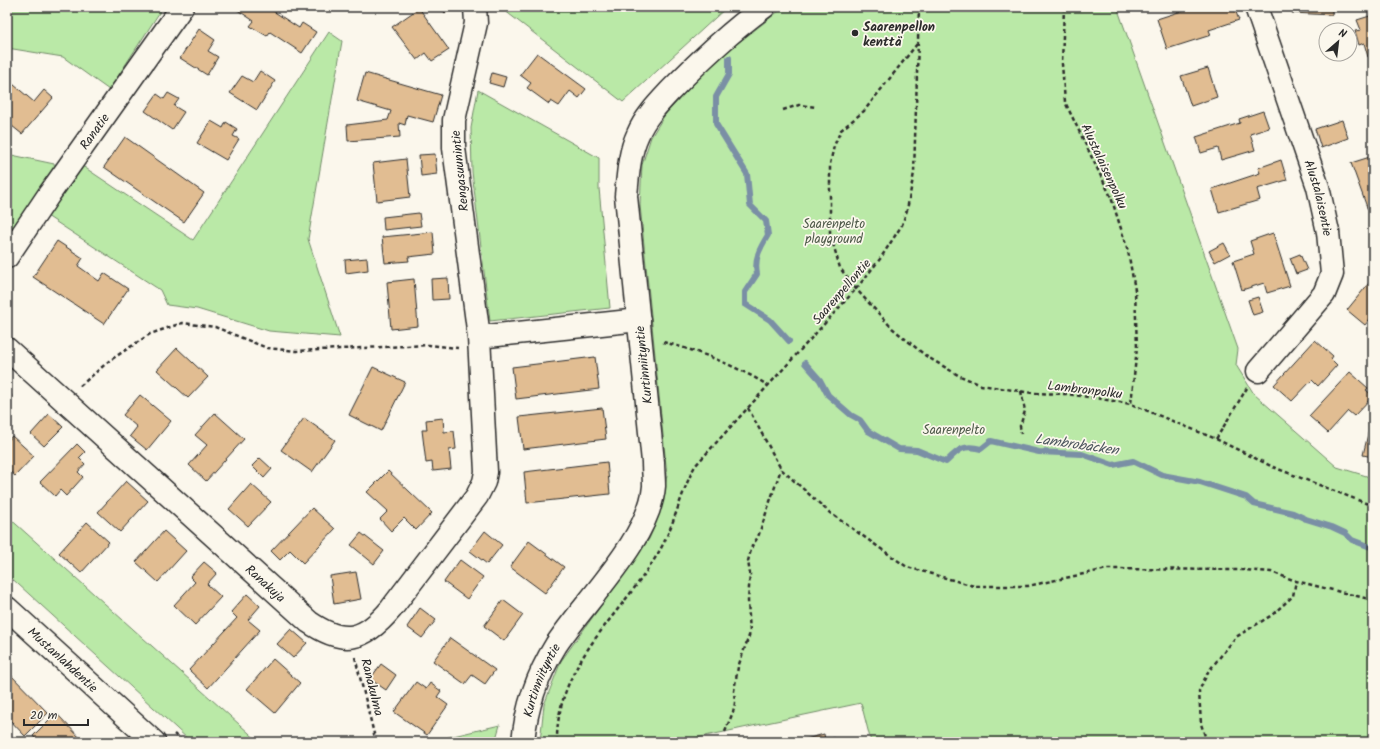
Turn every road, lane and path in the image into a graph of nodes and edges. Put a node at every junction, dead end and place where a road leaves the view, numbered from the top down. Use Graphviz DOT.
graph roads {
  1 [pos="182,7"];
  2 [pos="475,7"];
  3 [pos="919,7"];
  4 [pos="1064,7"];
  5 [pos="1256,7"];
  6 [pos="759,10"];
  7 [pos="917,44"];
  8 [pos="816,107"];
  9 [pos="783,110"];
  10 [pos="7,257"];
  11 [pos="856,289"];
  12 [pos="639,320"];
  13 [pos="660,341"];
  14 [pos="480,344"];
  15 [pos="7,349"];
  16 [pos="1258,371"];
  17 [pos="769,386"];
  18 [pos="1021,391"];
  19 [pos="64,400"];
  20 [pos="1130,404"];
  21 [pos="748,408"];
  22 [pos="738,420"];
  23 [pos="1021,434"];
  24 [pos="1216,439"];
  25 [pos="484,446"];
  26 [pos="781,469"];
  27 [pos="1373,506"];
  28 [pos="1296,581"];
  29 [pos="1373,600"];
  30 [pos="7,608"];
  31 [pos="351,637"];
  32 [pos="725,732"];
  33 [pos="154,742"];
  34 [pos="376,742"];
  35 [pos="523,742"];
  36 [pos="1207,742"];
  1 -- 10 [label="street, Ranatie"];
  2 -- 14 [label="street, Rengasuunintie"];
  3 -- 7 [label="path, Saarenpellontie"];
  4 -- 20 [label="path, Alustalaisenpolku"];
  5 -- 16 [label="street, Alustalaisentie"];
  6 -- 12 [label="street, Kurtinniityntie"];
  7 -- 11 [label="path, Saarenpellontie"];
  7 -- 11 [label="path, Lambronpolku"];
  8 -- 9 [label="path"];
  11 -- 17 [label="path, Saarenpellontie"];
  11 -- 18 [label="path, Lambronpolku"];
  12 -- 14 [label="street"];
  12 -- 35 [label="street, Kurtinniityntie"];
  13 -- 17 [label="path"];
  14 -- 19 [label="path"];
  14 -- 25 [label="street, Rengasuunintie"];
  15 -- 19 [label="street, Ranakuja"];
  16 -- 24 [label="path"];
  17 -- 21 [label="path, Saarenpellontie"];
  18 -- 20 [label="path, Lambronpolku"];
  18 -- 23 [label="path"];
  19 -- 31 [label="street, Ranakuja"];
  20 -- 24 [label="path, Lambronpolku"];
  21 -- 22 [label="path, Saarenpellontie"];
  21 -- 26 [label="path"];
  24 -- 27 [label="path, Lambronpolku"];
  25 -- 31 [label="street, Ranakuja"];
  26 -- 28 [label="path"];
  26 -- 32 [label="path"];
  28 -- 29 [label="path"];
  28 -- 36 [label="path"];
  30 -- 33 [label="street, Mustanlahdentie"];
  31 -- 34 [label="path, Ranakulma"];
}
